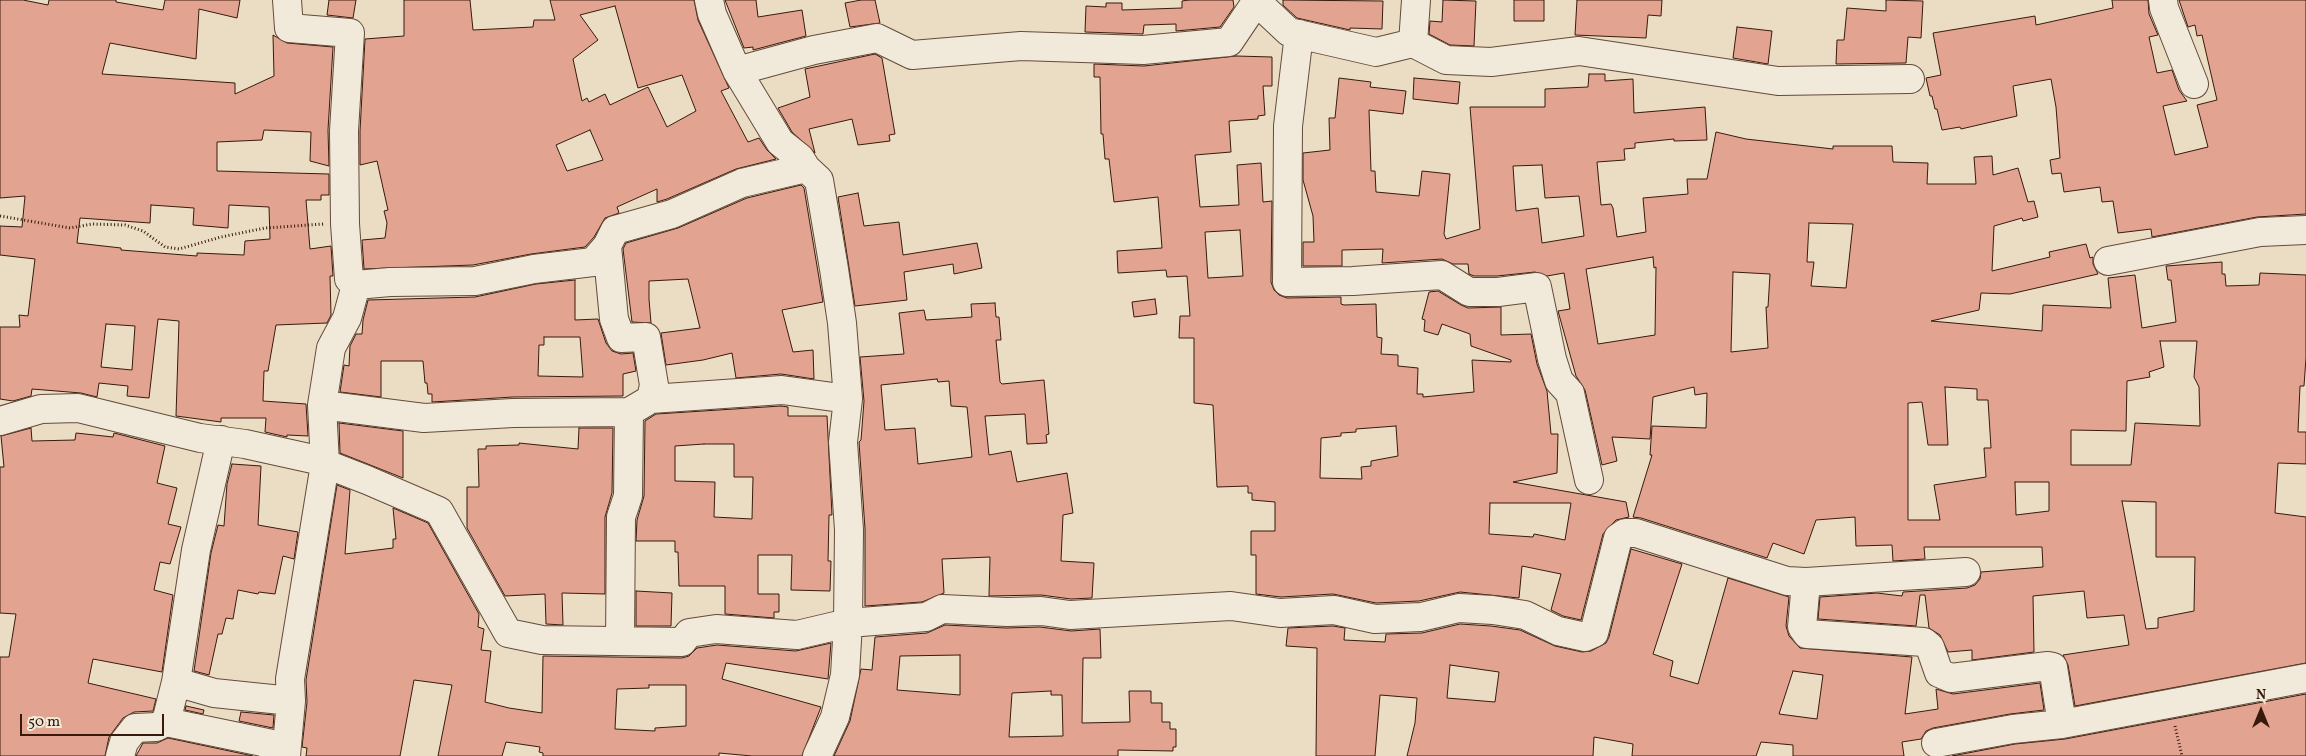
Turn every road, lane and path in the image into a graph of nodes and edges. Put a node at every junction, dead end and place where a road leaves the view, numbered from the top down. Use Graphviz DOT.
graph roads {
  1 [pos="288,0"];
  2 [pos="709,0"];
  3 [pos="1416,0"];
  4 [pos="2163,0"];
  5 [pos="1256,1"];
  6 [pos="1300,34"];
  7 [pos="1413,44"];
  8 [pos="736,70"];
  9 [pos="1910,79"];
  10 [pos="2194,84"];
  11 [pos="806,168"];
  12 [pos="0,216"];
  13 [pos="345,224"];
  14 [pos="2306,230"];
  15 [pos="608,246"];
  16 [pos="2108,261"];
  17 [pos="356,285"];
  18 [pos="848,399"];
  19 [pos="322,405"];
  20 [pos="640,406"];
  21 [pos="0,422"];
  22 [pos="221,440"];
  23 [pos="325,464"];
  24 [pos="1589,480"];
  25 [pos="1966,572"];
  26 [pos="1806,582"];
  27 [pos="848,622"];
  28 [pos="620,641"];
  29 [pos="2306,678"];
  30 [pos="176,682"];
  31 [pos="291,700"];
  32 [pos="2172,703"];
  33 [pos="166,722"];
  34 [pos="2062,724"];
  35 [pos="1936,743"];
  36 [pos="120,756"];
  37 [pos="273,756"];
  38 [pos="286,756"];
  39 [pos="817,756"];
  40 [pos="2182,756"];
  1 -- 13 [label="street"];
  2 -- 8 [label="street"];
  3 -- 7 [label="street"];
  4 -- 10 [label="street"];
  5 -- 6 [label="street"];
  5 -- 8 [label="street"];
  6 -- 7 [label="street"];
  6 -- 24 [label="street"];
  7 -- 9 [label="street"];
  8 -- 11 [label="street"];
  11 -- 15 [label="street"];
  11 -- 18 [label="street"];
  12 -- 13 [label="path"];
  13 -- 17 [label="street"];
  14 -- 16 [label="street"];
  15 -- 17 [label="street"];
  15 -- 20 [label="street"];
  17 -- 19 [label="street"];
  18 -- 20 [label="street"];
  18 -- 27 [label="street"];
  19 -- 20 [label="street"];
  19 -- 23 [label="street"];
  20 -- 28 [label="street"];
  21 -- 22 [label="street"];
  22 -- 23 [label="street"];
  22 -- 30 [label="street"];
  23 -- 28 [label="street"];
  23 -- 31 [label="street"];
  25 -- 26 [label="street"];
  26 -- 27 [label="street"];
  26 -- 34 [label="street"];
  27 -- 28 [label="street"];
  27 -- 39 [label="street"];
  29 -- 32 [label="street"];
  30 -- 31 [label="street"];
  30 -- 33 [label="street"];
  31 -- 38 [label="street"];
  32 -- 34 [label="street"];
  32 -- 40 [label="path"];
  33 -- 36 [label="street"];
  33 -- 37 [label="street"];
  34 -- 35 [label="street"];
}
